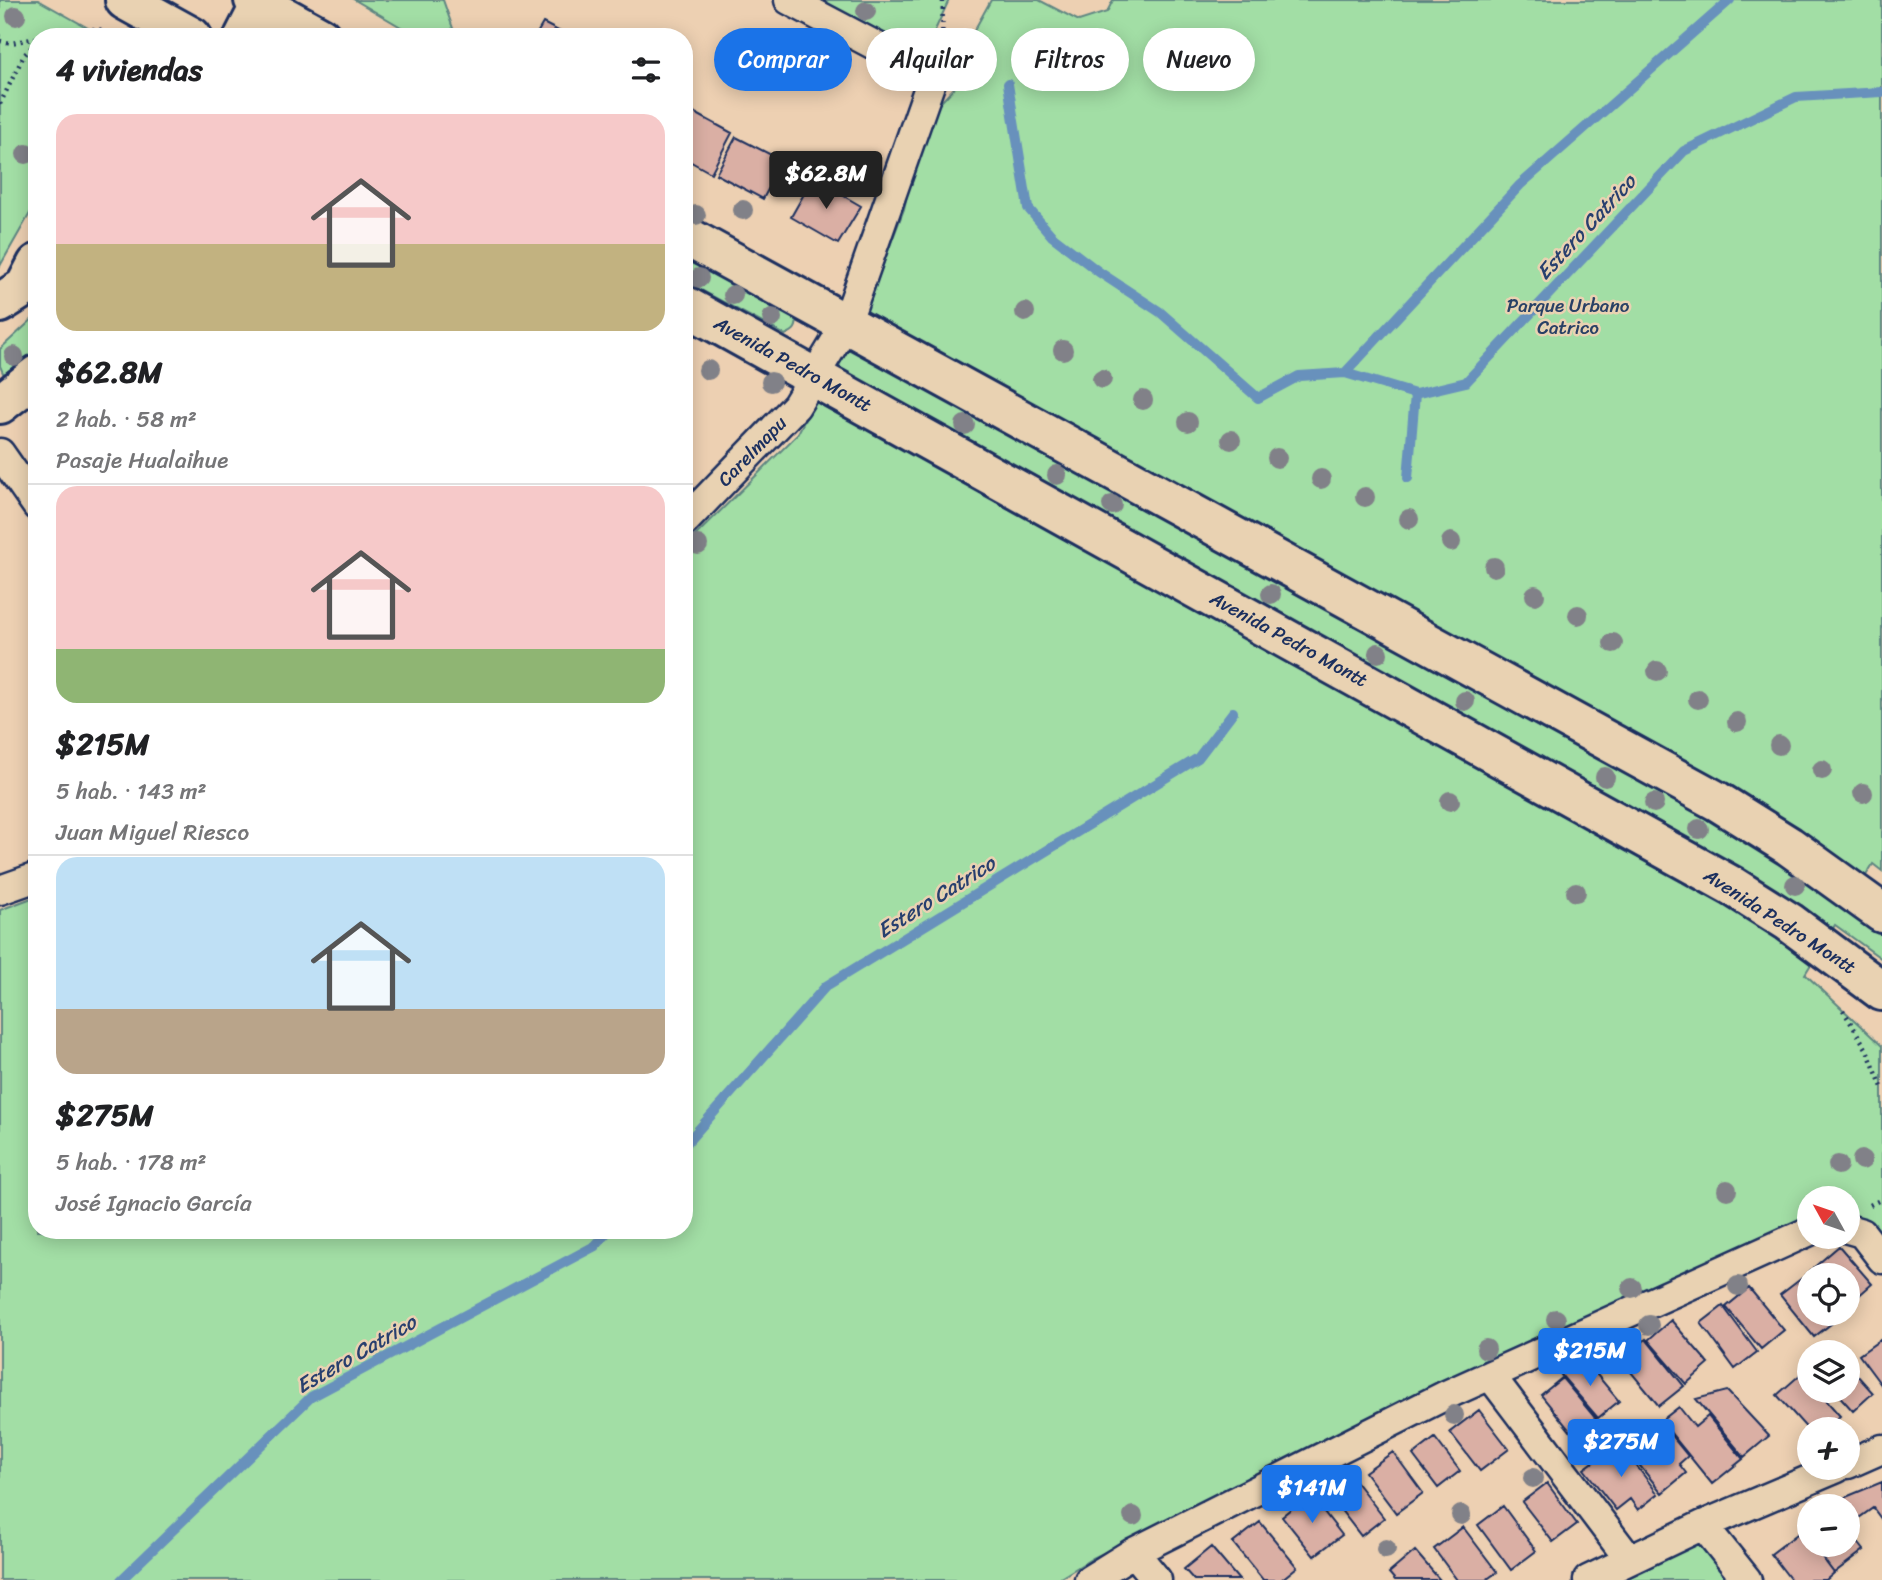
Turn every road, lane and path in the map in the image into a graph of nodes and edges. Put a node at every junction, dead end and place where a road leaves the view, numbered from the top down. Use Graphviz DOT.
graph roads {
  1 [pos="125,0"];
  2 [pos="789,0"];
  3 [pos="943,0"];
  4 [pos="256,10"];
  5 [pos="170,23"];
  6 [pos="299,28"];
  7 [pos="943,28"];
  8 [pos="0,41"];
  9 [pos="28,41"];
  10 [pos="866,41"];
  11 [pos="28,50"];
  12 [pos="928,91"];
  13 [pos="0,104"];
  14 [pos="693,240"];
  15 [pos="28,282"];
  16 [pos="0,303"];
  17 [pos="693,310"];
  18 [pos="846,324"];
  19 [pos="814,376"];
  20 [pos="28,382"];
  21 [pos="0,404"];
  22 [pos="0,453"];
  23 [pos="28,493"];
  24 [pos="693,513"];
  25 [pos="28,880"];
  26 [pos="0,890"];
  27 [pos="1882,913"];
  28 [pos="1882,991"];
  29 [pos="1840,1005"];
  30 [pos="1882,1087"];
  31 [pos="1860,1232"];
  32 [pos="1797,1237"];
  33 [pos="1882,1259"];
  34 [pos="1490,1375"];
  35 [pos="1882,1449"];
  36 [pos="1860,1459"];
  37 [pos="1809,1480"];
  38 [pos="1703,1525"];
  39 [pos="1134,1552"];
  40 [pos="1629,1559"];
  41 [pos="1089,1580"];
  42 [pos="1157,1580"];
  43 [pos="1588,1580"];
  44 [pos="1747,1580"];
  1 -- 5 [label="main road"];
  2 -- 10 [label="street"];
  3 -- 7 [label="path"];
  4 -- 6 [label="main road"];
  8 -- 9 [label="path"];
  11 -- 13 [label="path"];
  12 -- 18 [label="street, Carelmapu"];
  14 -- 18 [label="main road"];
  15 -- 16 [label="main road"];
  17 -- 19 [label="main road, Avenida Pedro Montt"];
  18 -- 19 [label="street, Carelmapu"];
  18 -- 27 [label="main road"];
  19 -- 24 [label="street, Carelmapu"];
  19 -- 28 [label="main road, Avenida Pedro Montt"];
  20 -- 21 [label="main road"];
  22 -- 23 [label="street"];
  25 -- 26 [label="street"];
  29 -- 30 [label="path"];
  31 -- 33 [label="street"];
  32 -- 34 [label="street"];
  34 -- 39 [label="street"];
  34 -- 40 [label="street"];
  35 -- 36 [label="street"];
  37 -- 38 [label="street"];
  38 -- 40 [label="street"];
  38 -- 44 [label="street"];
  39 -- 41 [label="street"];
  39 -- 42 [label="street"];
  40 -- 43 [label="street"];
}
